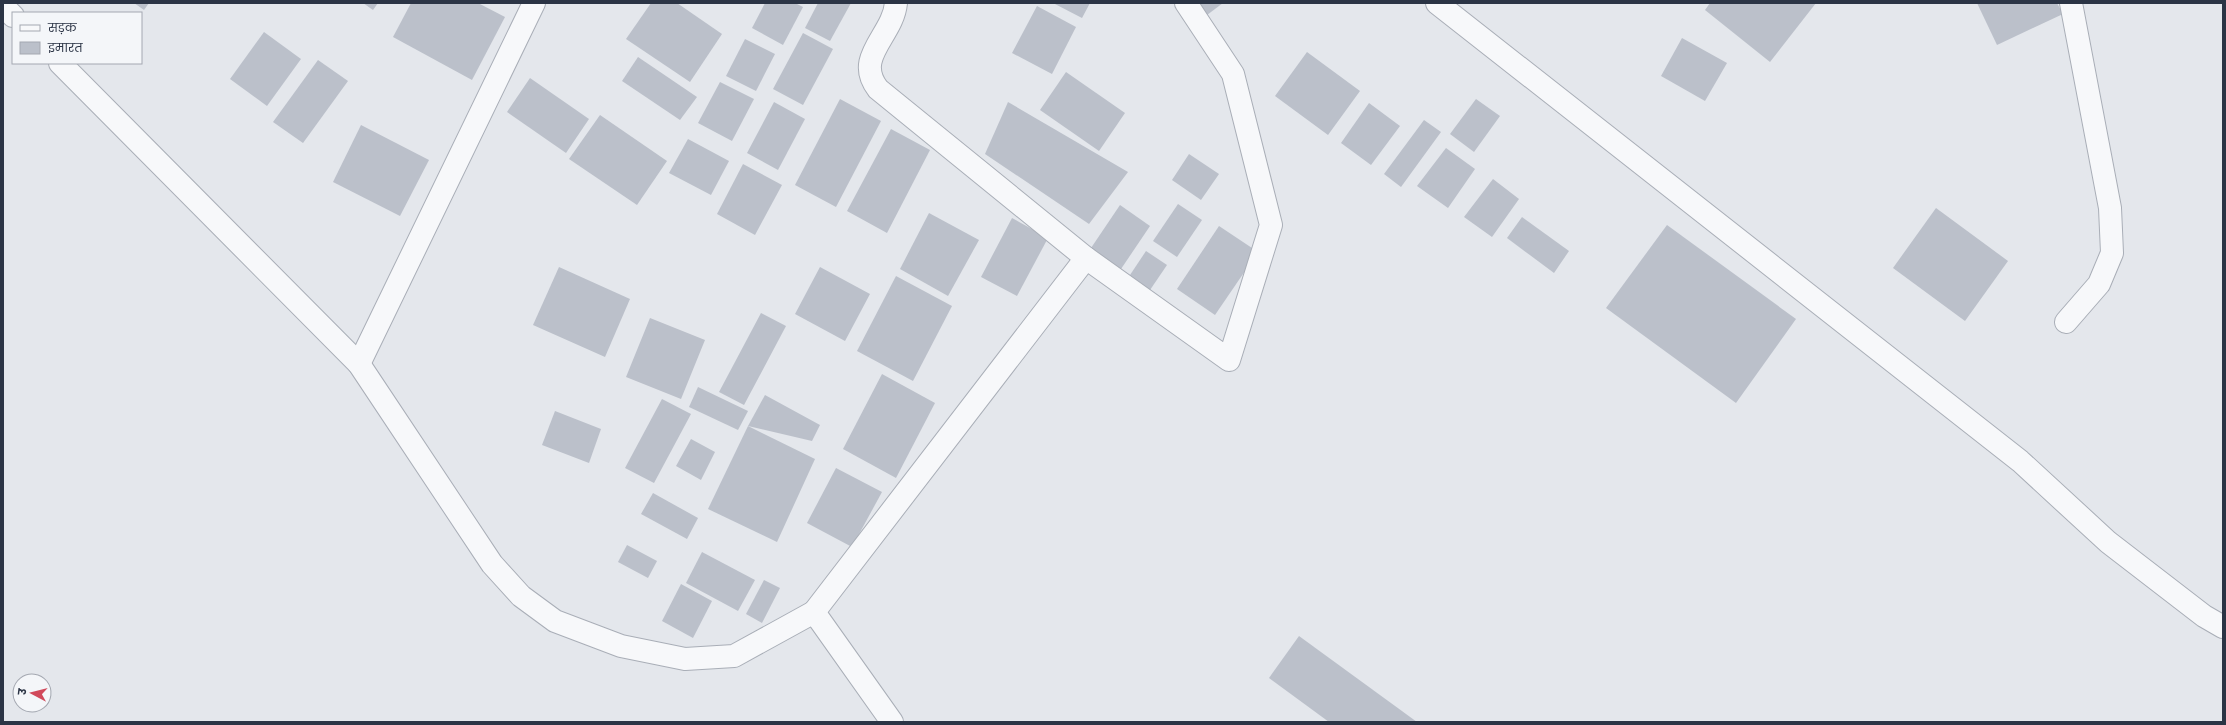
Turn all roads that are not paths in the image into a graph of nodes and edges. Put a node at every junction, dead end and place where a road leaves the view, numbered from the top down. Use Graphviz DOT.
graph roads {
  1 [pos="534,3"];
  2 [pos="896,3"];
  3 [pos="1186,3"];
  4 [pos="1437,3"];
  5 [pos="2071,3"];
  6 [pos="3,6"];
  7 [pos="12,15"];
  8 [pos="61,64"];
  9 [pos="1086,258"];
  10 [pos="2066,322"];
  11 [pos="359,364"];
  12 [pos="814,612"];
  13 [pos="2223,627"];
  14 [pos="892,722"];
  1 -- 11 [label="street"];
  2 -- 9 [label="street"];
  3 -- 9 [label="street"];
  4 -- 13 [label="street"];
  5 -- 10 [label="street"];
  6 -- 7 [label="street"];
  8 -- 11 [label="street"];
  9 -- 12 [label="street"];
  11 -- 12 [label="street"];
  12 -- 14 [label="street"];
}
